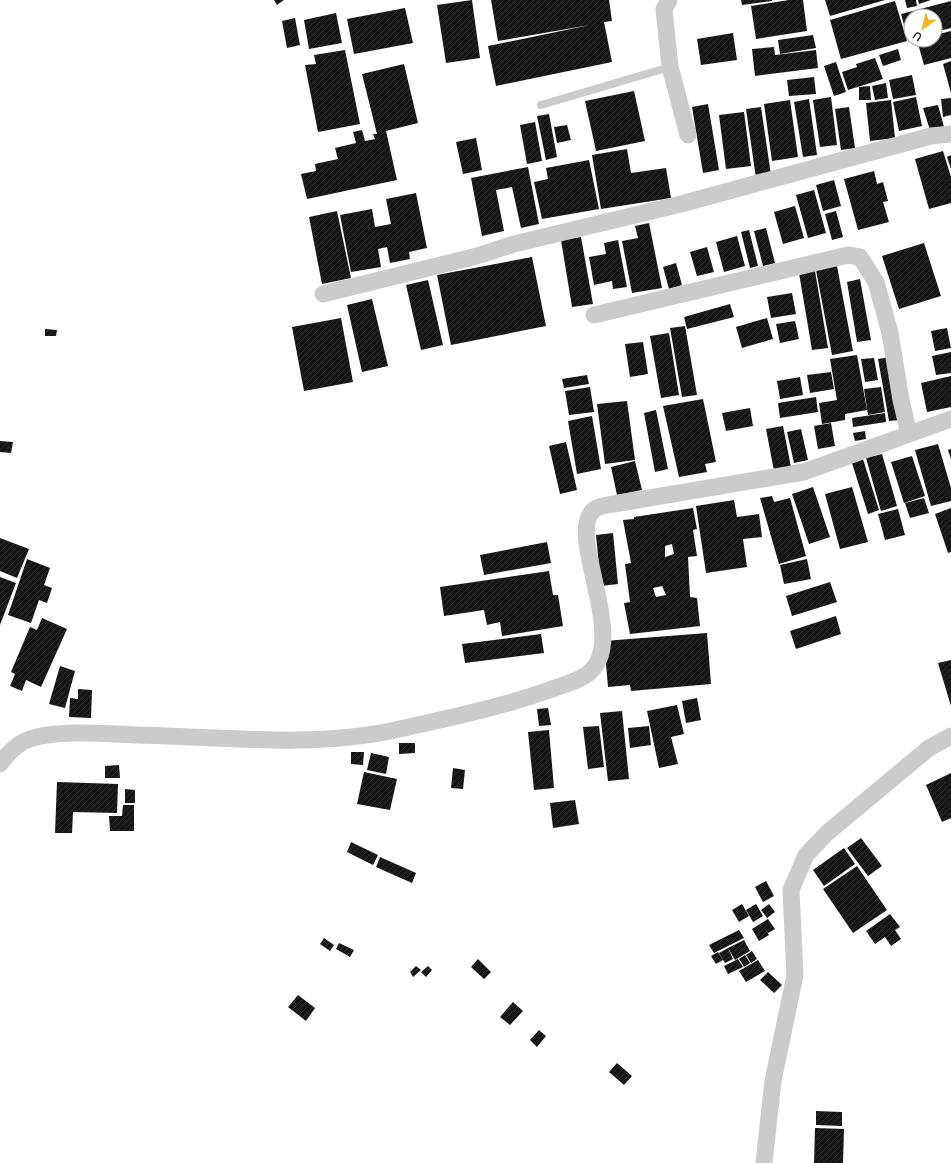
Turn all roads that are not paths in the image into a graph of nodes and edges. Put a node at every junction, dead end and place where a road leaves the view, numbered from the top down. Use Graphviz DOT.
graph roads {
  1 [pos="669,0"];
  2 [pos="670,67"];
  3 [pos="541,105"];
  4 [pos="951,134"];
  5 [pos="688,135"];
  6 [pos="323,294"];
  7 [pos="594,315"];
  8 [pos="951,419"];
  9 [pos="909,434"];
  10 [pos="951,736"];
  11 [pos="0,764"];
  12 [pos="764,1163"];
  1 -- 2 [label="street"];
  2 -- 3 [label="lane"];
  2 -- 5 [label="street"];
  4 -- 6 [label="street"];
  7 -- 9 [label="street"];
  8 -- 9 [label="street"];
  9 -- 11 [label="street"];
  10 -- 12 [label="street"];
}
